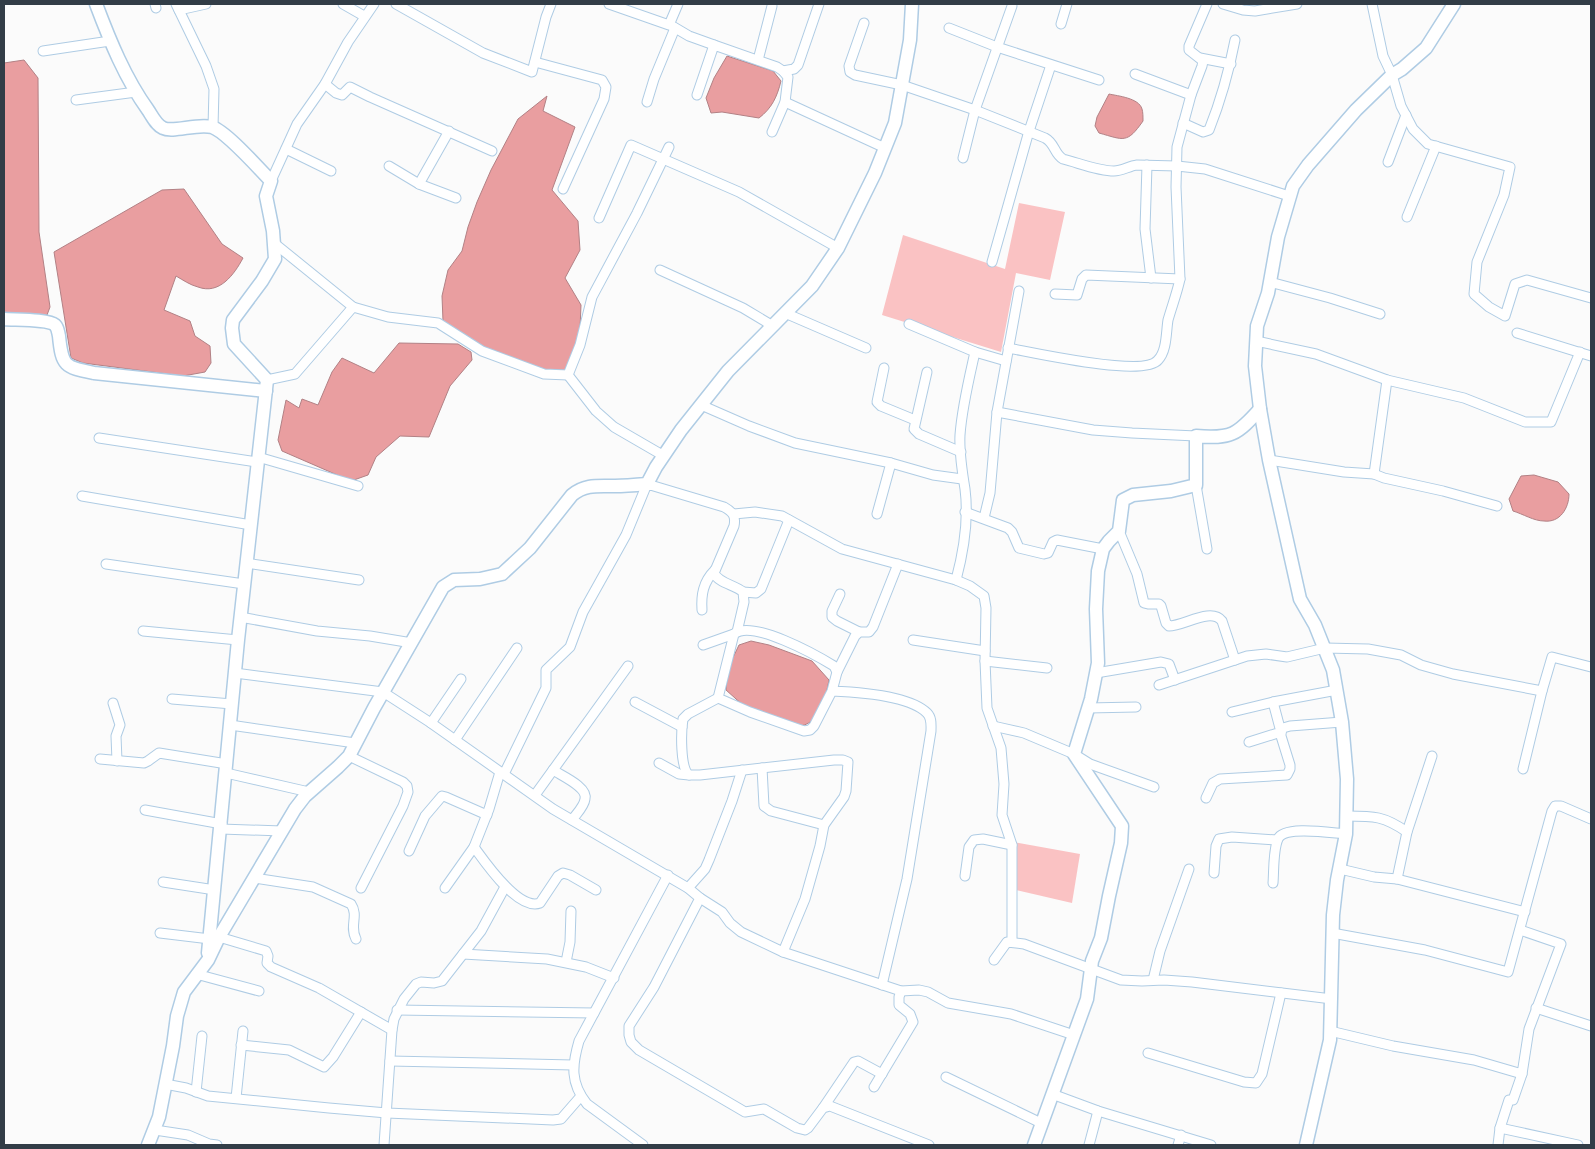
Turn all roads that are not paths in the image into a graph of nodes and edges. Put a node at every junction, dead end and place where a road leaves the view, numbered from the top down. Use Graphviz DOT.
graph roads {
  1 [pos="96,4"];
  2 [pos="206,4"];
  3 [pos="344,4"];
  4 [pos="374,4"];
  5 [pos="396,4"];
  6 [pos="551,4"];
  7 [pos="609,4"];
  8 [pos="678,4"];
  9 [pos="819,4"];
  10 [pos="912,4"];
  11 [pos="1067,4"];
  12 [pos="1207,4"];
  13 [pos="1223,4"];
  14 [pos="1297,4"];
  15 [pos="1372,4"];
  16 [pos="1454,4"];
  17 [pos="772,6"];
  18 [pos="1012,6"];
  19 [pos="178,7"];
  20 [pos="633,7"];
  21 [pos="364,16"];
  22 [pos="864,23"];
  23 [pos="1061,24"];
  24 [pos="672,27"];
  25 [pos="949,28"];
  26 [pos="1235,40"];
  27 [pos="110,41"];
  28 [pos="714,45"];
  29 [pos="997,47"];
  30 [pos="43,51"];
  31 [pos="1200,58"];
  32 [pos="758,60"];
  33 [pos="534,62"];
  34 [pos="1230,64"];
  35 [pos="1051,65"];
  36 [pos="783,71"];
  37 [pos="1134,74"];
  38 [pos="1392,75"];
  39 [pos="1099,80"];
  40 [pos="325,84"];
  41 [pos="902,85"];
  42 [pos="136,92"];
  43 [pos="697,95"];
  44 [pos="1191,95"];
  45 [pos="76,100"];
  46 [pos="647,102"];
  47 [pos="785,102"];
  48 [pos="975,110"];
  49 [pos="1406,116"];
  50 [pos="1183,123"];
  51 [pos="213,128"];
  52 [pos="450,131"];
  53 [pos="1029,131"];
  54 [pos="772,132"];
  55 [pos="1436,146"];
  56 [pos="669,147"];
  57 [pos="885,148"];
  58 [pos="286,149"];
  59 [pos="492,151"];
  60 [pos="962,158"];
  61 [pos="664,159"];
  62 [pos="1388,162"];
  63 [pos="389,166"];
  64 [pos="1147,166"];
  65 [pos="1177,166"];
  66 [pos="331,171"];
  67 [pos="272,181"];
  68 [pos="419,184"];
  69 [pos="564,189"];
  70 [pos="1289,196"];
  71 [pos="456,198"];
  72 [pos="1407,217"];
  73 [pos="599,218"];
  74 [pos="274,243"];
  75 [pos="838,248"];
  76 [pos="992,262"];
  77 [pos="660,270"];
  78 [pos="1151,278"];
  79 [pos="1180,279"];
  80 [pos="1270,282"];
  81 [pos="1018,290"];
  82 [pos="1054,294"];
  83 [pos="1591,298"];
  84 [pos="353,307"];
  85 [pos="785,314"];
  86 [pos="1380,314"];
  87 [pos="4,319"];
  88 [pos="909,324"];
  89 [pos="773,326"];
  90 [pos="1517,333"];
  91 [pos="1256,341"];
  92 [pos="866,348"];
  93 [pos="1008,348"];
  94 [pos="975,352"];
  95 [pos="1580,352"];
  96 [pos="1591,356"];
  97 [pos="1006,360"];
  98 [pos="884,368"];
  99 [pos="927,372"];
  100 [pos="568,375"];
  101 [pos="1387,380"];
  102 [pos="266,385"];
  103 [pos="701,405"];
  104 [pos="1260,409"];
  105 [pos="997,412"];
  106 [pos="915,420"];
  107 [pos="1196,436"];
  108 [pos="99,438"];
  109 [pos="960,452"];
  110 [pos="664,456"];
  111 [pos="257,460"];
  112 [pos="1268,460"];
  113 [pos="891,463"];
  114 [pos="1374,474"];
  115 [pos="962,479"];
  116 [pos="647,484"];
  117 [pos="1196,485"];
  118 [pos="358,486"];
  119 [pos="82,496"];
  120 [pos="1496,506"];
  121 [pos="966,512"];
  122 [pos="734,514"];
  123 [pos="877,514"];
  124 [pos="984,518"];
  125 [pos="789,520"];
  126 [pos="251,525"];
  127 [pos="1119,531"];
  128 [pos="1103,549"];
  129 [pos="1208,549"];
  130 [pos="106,564"];
  131 [pos="246,564"];
  132 [pos="898,564"];
  133 [pos="715,570"];
  134 [pos="359,580"];
  135 [pos="956,580"];
  136 [pos="244,584"];
  137 [pos="743,592"];
  138 [pos="840,594"];
  139 [pos="702,610"];
  140 [pos="240,618"];
  141 [pos="144,630"];
  142 [pos="860,632"];
  143 [pos="736,633"];
  144 [pos="238,640"];
  145 [pos="913,640"];
  146 [pos="412,643"];
  147 [pos="703,645"];
  148 [pos="517,648"];
  149 [pos="1325,648"];
  150 [pos="985,651"];
  151 [pos="1235,660"];
  152 [pos="985,661"];
  153 [pos="628,666"];
  154 [pos="1591,667"];
  155 [pos="1047,668"];
  156 [pos="837,672"];
  157 [pos="235,673"];
  158 [pos="1096,673"];
  159 [pos="461,679"];
  160 [pos="1175,680"];
  161 [pos="1159,685"];
  162 [pos="1337,690"];
  163 [pos="832,691"];
  164 [pos="1542,691"];
  165 [pos="383,692"];
  166 [pos="718,698"];
  167 [pos="172,699"];
  168 [pos="635,702"];
  169 [pos="1273,702"];
  170 [pos="114,703"];
  171 [pos="232,704"];
  172 [pos="1136,707"];
  173 [pos="1088,708"];
  174 [pos="1232,712"];
  175 [pos="1342,722"];
  176 [pos="431,723"];
  177 [pos="230,725"];
  178 [pos="993,726"];
  179 [pos="682,727"];
  180 [pos="1281,732"];
  181 [pos="455,740"];
  182 [pos="1248,742"];
  183 [pos="355,743"];
  184 [pos="1074,754"];
  185 [pos="349,756"];
  186 [pos="1432,756"];
  187 [pos="100,759"];
  188 [pos="117,761"];
  189 [pos="659,763"];
  190 [pos="762,768"];
  191 [pos="1523,768"];
  192 [pos="226,769"];
  193 [pos="553,770"];
  194 [pos="742,770"];
  195 [pos="502,773"];
  196 [pos="688,775"];
  197 [pos="1154,787"];
  198 [pos="309,792"];
  199 [pos="535,795"];
  200 [pos="1206,798"];
  201 [pos="145,810"];
  202 [pos="487,815"];
  203 [pos="1346,816"];
  204 [pos="1591,819"];
  205 [pos="572,820"];
  206 [pos="824,825"];
  207 [pos="221,826"];
  208 [pos="282,831"];
  209 [pos="1407,832"];
  210 [pos="1346,834"];
  211 [pos="1277,840"];
  212 [pos="1012,845"];
  213 [pos="474,847"];
  214 [pos="409,851"];
  215 [pos="1189,869"];
  216 [pos="1340,869"];
  217 [pos="1214,873"];
  218 [pos="668,875"];
  219 [pos="965,876"];
  220 [pos="254,878"];
  221 [pos="1397,879"];
  222 [pos="163,882"];
  223 [pos="1273,883"];
  224 [pos="505,887"];
  225 [pos="362,888"];
  226 [pos="445,888"];
  227 [pos="688,888"];
  228 [pos="215,890"];
  229 [pos="596,890"];
  230 [pos="700,898"];
  231 [pos="570,911"];
  232 [pos="1525,912"];
  233 [pos="1520,930"];
  234 [pos="160,933"];
  235 [pos="1332,933"];
  236 [pos="215,938"];
  237 [pos="356,939"];
  238 [pos="1012,942"];
  239 [pos="783,952"];
  240 [pos="463,954"];
  241 [pos="994,960"];
  242 [pos="566,962"];
  243 [pos="1091,970"];
  244 [pos="196,974"];
  245 [pos="614,978"];
  246 [pos="1153,980"];
  247 [pos="882,985"];
  248 [pos="259,990"];
  249 [pos="901,991"];
  250 [pos="1281,994"];
  251 [pos="1332,999"];
  252 [pos="1536,1008"];
  253 [pos="397,1010"];
  254 [pos="361,1012"];
  255 [pos="594,1014"];
  256 [pos="1591,1026"];
  257 [pos="392,1030"];
  258 [pos="242,1031"];
  259 [pos="1330,1031"];
  260 [pos="202,1036"];
  261 [pos="1074,1036"];
  262 [pos="241,1045"];
  263 [pos="1148,1053"];
  264 [pos="390,1061"];
  265 [pos="573,1065"];
  266 [pos="882,1074"];
  267 [pos="1522,1074"];
  268 [pos="946,1077"];
  269 [pos="165,1084"];
  270 [pos="874,1088"];
  271 [pos="196,1092"];
  272 [pos="1052,1094"];
  273 [pos="581,1096"];
  274 [pos="236,1098"];
  275 [pos="823,1108"];
  276 [pos="1098,1110"];
  277 [pos="387,1114"];
  278 [pos="1042,1123"];
  279 [pos="1500,1128"];
  280 [pos="155,1130"];
  281 [pos="1181,1135"];
  282 [pos="148,1145"];
  283 [pos="217,1145"];
  284 [pos="384,1145"];
  285 [pos="643,1145"];
  286 [pos="930,1145"];
  287 [pos="1034,1145"];
  288 [pos="1089,1145"];
  289 [pos="1178,1145"];
  290 [pos="1211,1145"];
  291 [pos="1306,1145"];
  292 [pos="1498,1145"];
  293 [pos="1578,1145"];
  1 -- 27 [label="street"];
  2 -- 19 [label="street"];
  3 -- 21 [label="street"];
  4 -- 21 [label="street"];
  5 -- 33 [label="street"];
  6 -- 33 [label="street"];
  7 -- 20 [label="street"];
  8 -- 24 [label="street"];
  9 -- 36 [label="street"];
  10 -- 41 [label="street"];
  11 -- 23 [label="street"];
  12 -- 31 [label="street"];
  13 -- 14 [label="street"];
  15 -- 38 [label="street"];
  16 -- 38 [label="street"];
  17 -- 32 [label="street"];
  18 -- 29 [label="street"];
  19 -- 51 [label="street"];
  20 -- 24 [label="street"];
  21 -- 40 [label="street"];
  22 -- 41 [label="street"];
  24 -- 28 [label="street"];
  24 -- 46 [label="street"];
  25 -- 29 [label="street"];
  26 -- 34 [label="street"];
  27 -- 30 [label="street"];
  27 -- 42 [label="street"];
  28 -- 32 [label="street"];
  28 -- 43 [label="street"];
  29 -- 35 [label="street"];
  29 -- 48 [label="street"];
  31 -- 34 [label="street"];
  31 -- 44 [label="street"];
  32 -- 36 [label="street"];
  33 -- 69 [label="street"];
  34 -- 50 [label="street"];
  35 -- 39 [label="street"];
  35 -- 53 [label="street"];
  36 -- 47 [label="street"];
  37 -- 44 [label="street"];
  38 -- 49 [label="street"];
  38 -- 70 [label="street"];
  40 -- 52 [label="street"];
  40 -- 58 [label="street"];
  41 -- 48 [label="street"];
  41 -- 57 [label="street"];
  42 -- 45 [label="street"];
  42 -- 51 [label="street"];
  44 -- 50 [label="street"];
  47 -- 54 [label="street"];
  47 -- 57 [label="street"];
  48 -- 53 [label="street"];
  48 -- 60 [label="street"];
  49 -- 55 [label="street"];
  49 -- 62 [label="street"];
  50 -- 65 [label="street"];
  51 -- 67 [label="street"];
  52 -- 59 [label="street"];
  52 -- 68 [label="street"];
  53 -- 64 [label="street"];
  53 -- 76 [label="street"];
  55 -- 72 [label="street"];
  55 -- 83 [label="street"];
  56 -- 61 [label="street"];
  57 -- 75 [label="street"];
  58 -- 66 [label="street"];
  58 -- 67 [label="street"];
  61 -- 73 [label="street"];
  61 -- 75 [label="street"];
  61 -- 100 [label="street"];
  63 -- 68 [label="street"];
  64 -- 65 [label="street"];
  64 -- 78 [label="street"];
  65 -- 70 [label="street"];
  65 -- 79 [label="street"];
  67 -- 74 [label="street"];
  68 -- 71 [label="street"];
  70 -- 80 [label="street"];
  74 -- 84 [label="street"];
  74 -- 102 [label="street"];
  75 -- 85 [label="street"];
  77 -- 89 [label="street"];
  78 -- 79 [label="street"];
  78 -- 82 [label="street"];
  79 -- 93 [label="street"];
  80 -- 86 [label="street"];
  80 -- 91 [label="street"];
  81 -- 93 [label="street"];
  84 -- 100 [label="street"];
  84 -- 102 [label="street"];
  85 -- 89 [label="street"];
  85 -- 92 [label="street"];
  87 -- 102 [label="street"];
  88 -- 94 [label="street"];
  89 -- 103 [label="street"];
  90 -- 95 [label="street"];
  91 -- 101 [label="street"];
  91 -- 104 [label="street"];
  93 -- 97 [label="street"];
  94 -- 97 [label="street"];
  94 -- 109 [label="street"];
  95 -- 96 [label="street"];
  95 -- 101 [label="street"];
  97 -- 105 [label="street"];
  98 -- 106 [label="street"];
  99 -- 106 [label="street"];
  100 -- 110 [label="street"];
  101 -- 114 [label="street"];
  102 -- 111 [label="street"];
  103 -- 110 [label="street"];
  103 -- 113 [label="street"];
  104 -- 107 [label="street"];
  104 -- 112 [label="street"];
  105 -- 107 [label="street"];
  105 -- 124 [label="street"];
  106 -- 109 [label="street"];
  107 -- 117 [label="street"];
  108 -- 111 [label="street"];
  109 -- 115 [label="street"];
  110 -- 116 [label="street"];
  111 -- 118 [label="street"];
  111 -- 126 [label="street"];
  112 -- 114 [label="street"];
  112 -- 149 [label="street"];
  113 -- 115 [label="street"];
  113 -- 123 [label="street"];
  114 -- 120 [label="street"];
  115 -- 121 [label="street"];
  116 -- 122 [label="street"];
  116 -- 146 [label="street"];
  116 -- 195 [label="street"];
  117 -- 127 [label="street"];
  117 -- 129 [label="street"];
  119 -- 126 [label="street"];
  121 -- 124 [label="street"];
  121 -- 135 [label="street"];
  122 -- 125 [label="street"];
  122 -- 133 [label="street"];
  124 -- 128 [label="street"];
  125 -- 132 [label="street"];
  125 -- 137 [label="street"];
  126 -- 131 [label="street"];
  127 -- 128 [label="street"];
  127 -- 151 [label="street"];
  128 -- 158 [label="street"];
  130 -- 136 [label="street"];
  131 -- 134 [label="street"];
  131 -- 136 [label="street"];
  132 -- 135 [label="street"];
  132 -- 142 [label="street"];
  133 -- 137 [label="street"];
  133 -- 139 [label="street"];
  135 -- 150 [label="street"];
  136 -- 140 [label="street"];
  137 -- 143 [label="street"];
  138 -- 142 [label="street"];
  140 -- 144 [label="street"];
  140 -- 146 [label="street"];
  141 -- 144 [label="street"];
  142 -- 156 [label="street"];
  143 -- 147 [label="street"];
  143 -- 156 [label="street"];
  143 -- 166 [label="street"];
  144 -- 157 [label="street"];
  145 -- 150 [label="street"];
  146 -- 165 [label="street"];
  148 -- 181 [label="street"];
  149 -- 151 [label="street"];
  149 -- 162 [label="street"];
  149 -- 164 [label="street"];
  150 -- 152 [label="street"];
  151 -- 160 [label="street"];
  152 -- 155 [label="street"];
  152 -- 178 [label="street"];
  153 -- 193 [label="street"];
  154 -- 164 [label="street"];
  156 -- 163 [label="street"];
  157 -- 165 [label="street"];
  157 -- 171 [label="street"];
  158 -- 160 [label="street"];
  158 -- 173 [label="street"];
  159 -- 176 [label="street"];
  160 -- 161 [label="street"];
  162 -- 169 [label="street"];
  162 -- 175 [label="street"];
  163 -- 166 [label="street"];
  163 -- 247 [label="street"];
  164 -- 191 [label="street"];
  165 -- 176 [label="street"];
  165 -- 183 [label="street"];
  166 -- 179 [label="street"];
  167 -- 171 [label="street"];
  168 -- 179 [label="street"];
  169 -- 174 [label="street"];
  169 -- 180 [label="street"];
  170 -- 188 [label="street"];
  171 -- 177 [label="street"];
  172 -- 173 [label="street"];
  173 -- 184 [label="street"];
  175 -- 180 [label="street"];
  175 -- 203 [label="street"];
  176 -- 181 [label="street"];
  177 -- 183 [label="street"];
  177 -- 192 [label="street"];
  178 -- 184 [label="street"];
  178 -- 212 [label="street"];
  179 -- 196 [label="street"];
  180 -- 182 [label="street"];
  180 -- 200 [label="street"];
  181 -- 195 [label="street"];
  183 -- 185 [label="street"];
  184 -- 197 [label="street"];
  184 -- 243 [label="street"];
  185 -- 198 [label="street"];
  185 -- 225 [label="street"];
  186 -- 209 [label="street"];
  187 -- 188 [label="street"];
  188 -- 192 [label="street"];
  189 -- 196 [label="street"];
  190 -- 194 [label="street"];
  190 -- 206 [label="street"];
  190 -- 206 [label="street"];
  192 -- 198 [label="street"];
  192 -- 207 [label="street"];
  193 -- 199 [label="street"];
  193 -- 205 [label="street"];
  194 -- 196 [label="street"];
  194 -- 227 [label="street"];
  195 -- 199 [label="street"];
  195 -- 202 [label="street"];
  198 -- 208 [label="street"];
  199 -- 205 [label="street"];
  201 -- 207 [label="street"];
  202 -- 213 [label="street"];
  202 -- 214 [label="street"];
  203 -- 209 [label="street"];
  203 -- 210 [label="street"];
  204 -- 232 [label="street"];
  205 -- 218 [label="street"];
  206 -- 239 [label="street"];
  207 -- 208 [label="street"];
  207 -- 228 [label="street"];
  208 -- 220 [label="street"];
  209 -- 221 [label="street"];
  210 -- 211 [label="street"];
  210 -- 216 [label="street"];
  211 -- 217 [label="street"];
  211 -- 223 [label="street"];
  212 -- 219 [label="street"];
  212 -- 238 [label="street"];
  213 -- 224 [label="street"];
  213 -- 226 [label="street"];
  215 -- 246 [label="street"];
  216 -- 221 [label="street"];
  216 -- 235 [label="street"];
  218 -- 227 [label="street"];
  218 -- 245 [label="street"];
  220 -- 236 [label="street"];
  220 -- 237 [label="street"];
  221 -- 232 [label="street"];
  222 -- 228 [label="street"];
  224 -- 229 [label="street"];
  224 -- 240 [label="street"];
  227 -- 230 [label="street"];
  228 -- 236 [label="street"];
  230 -- 239 [label="street"];
  230 -- 275 [label="street"];
  231 -- 242 [label="street"];
  232 -- 233 [label="street"];
  233 -- 235 [label="street"];
  233 -- 252 [label="street"];
  234 -- 236 [label="street"];
  235 -- 251 [label="street"];
  236 -- 244 [label="street"];
  236 -- 254 [label="street"];
  238 -- 241 [label="street"];
  238 -- 243 [label="street"];
  239 -- 247 [label="street"];
  240 -- 242 [label="street"];
  240 -- 253 [label="street"];
  242 -- 245 [label="street"];
  243 -- 246 [label="street"];
  243 -- 261 [label="street"];
  244 -- 248 [label="street"];
  244 -- 269 [label="street"];
  245 -- 255 [label="street"];
  246 -- 250 [label="street"];
  247 -- 249 [label="street"];
  249 -- 261 [label="street"];
  249 -- 266 [label="street"];
  250 -- 251 [label="street"];
  250 -- 263 [label="street"];
  251 -- 259 [label="street"];
  252 -- 256 [label="street"];
  252 -- 267 [label="street"];
  253 -- 255 [label="street"];
  253 -- 257 [label="street"];
  254 -- 257 [label="street"];
  254 -- 262 [label="street"];
  255 -- 265 [label="street"];
  257 -- 264 [label="street"];
  258 -- 262 [label="street"];
  259 -- 267 [label="street"];
  259 -- 291 [label="street"];
  260 -- 271 [label="street"];
  261 -- 272 [label="street"];
  262 -- 274 [label="street"];
  264 -- 265 [label="street"];
  264 -- 277 [label="street"];
  265 -- 273 [label="street"];
  266 -- 270 [label="street"];
  266 -- 275 [label="street"];
  267 -- 279 [label="street"];
  268 -- 278 [label="street"];
  269 -- 271 [label="street"];
  269 -- 280 [label="street"];
  271 -- 274 [label="street"];
  272 -- 276 [label="street"];
  272 -- 278 [label="street"];
  273 -- 277 [label="street"];
  273 -- 285 [label="street"];
  274 -- 277 [label="street"];
  275 -- 286 [label="street"];
  276 -- 281 [label="street"];
  276 -- 288 [label="street"];
  277 -- 284 [label="street"];
  278 -- 287 [label="street"];
  279 -- 292 [label="street"];
  279 -- 293 [label="street"];
  280 -- 282 [label="street"];
  280 -- 283 [label="street"];
  281 -- 289 [label="street"];
  281 -- 290 [label="street"];
}
